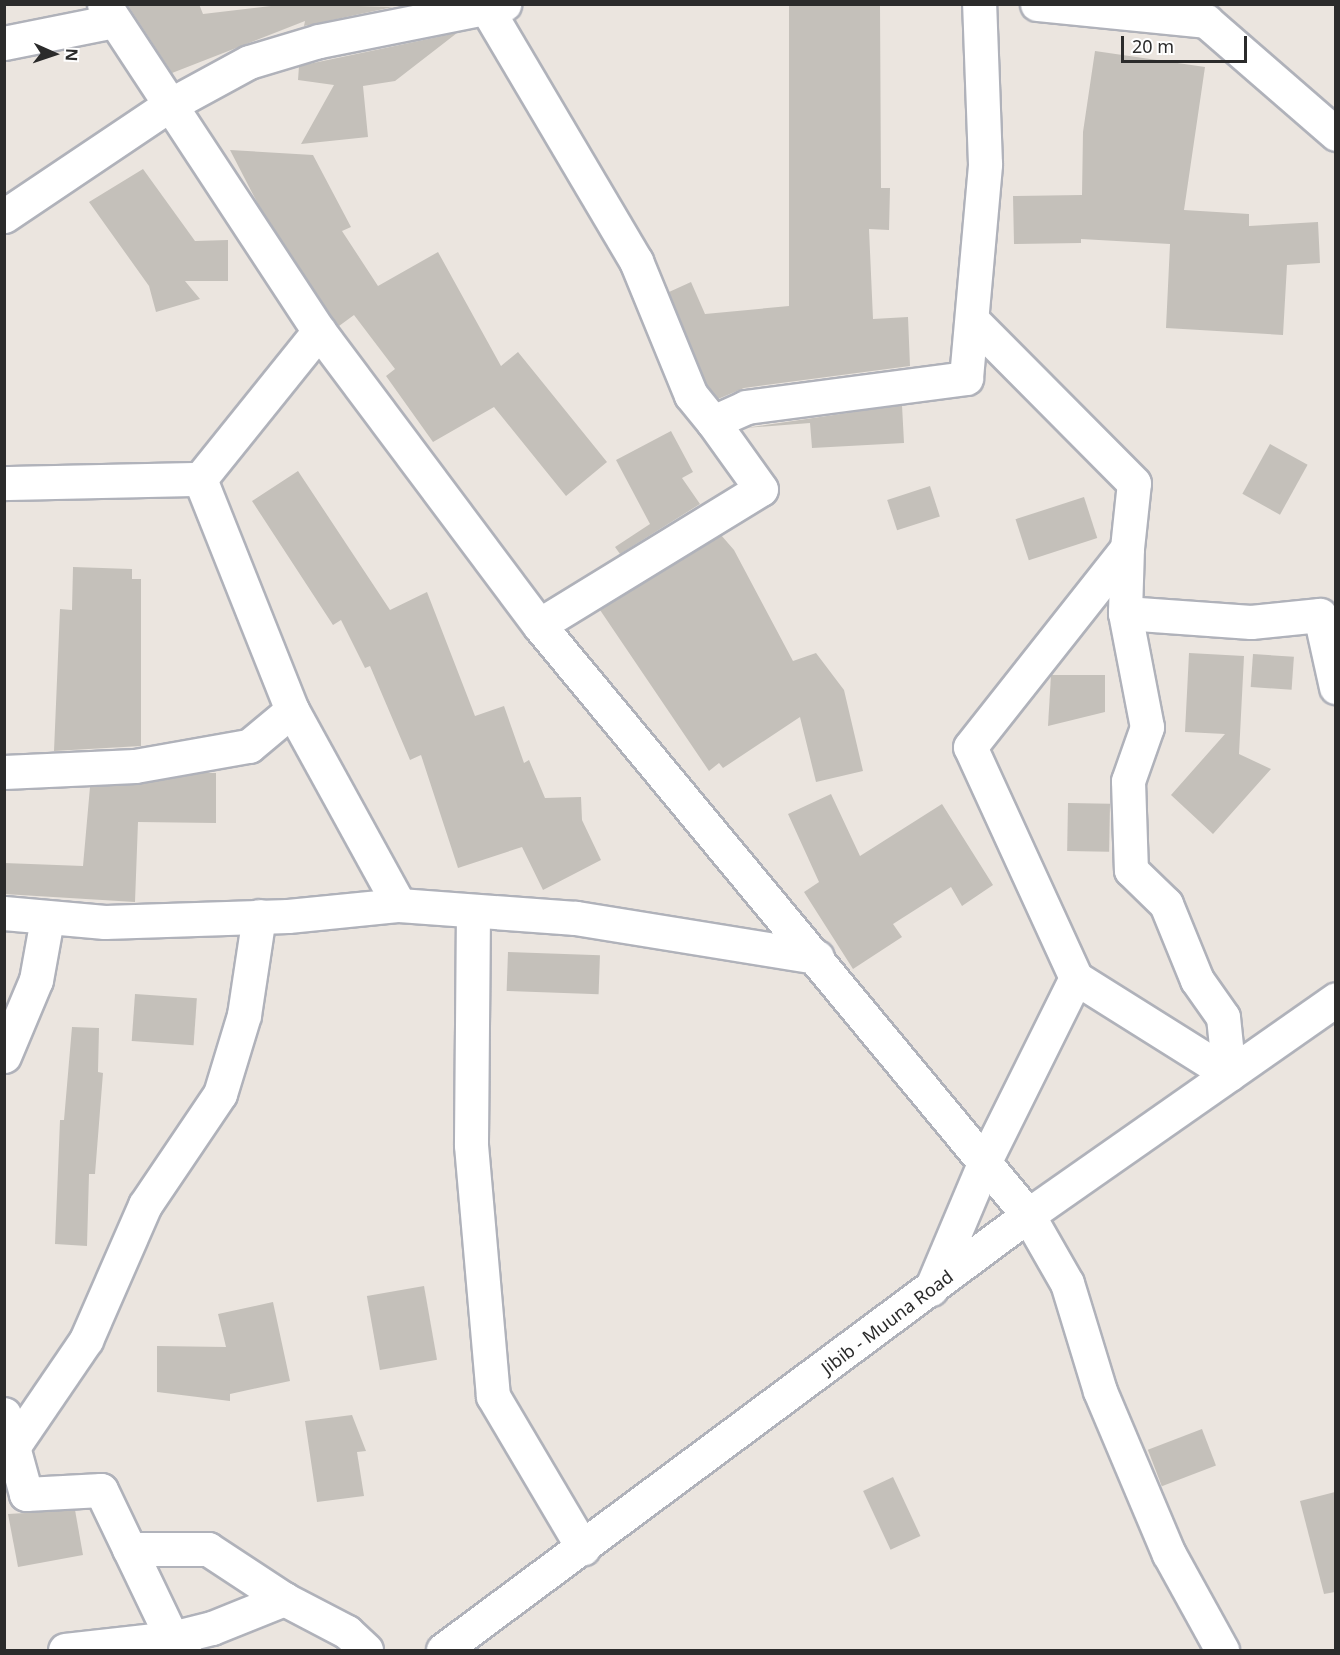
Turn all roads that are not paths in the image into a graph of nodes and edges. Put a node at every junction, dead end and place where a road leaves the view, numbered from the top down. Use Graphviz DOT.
graph roads {
  1 [pos="979,4"];
  2 [pos="1037,4"];
  3 [pos="491,6"];
  4 [pos="109,13"];
  5 [pos="4,43"];
  6 [pos="168,106"];
  7 [pos="1335,134"];
  8 [pos="4,216"];
  9 [pos="972,320"];
  10 [pos="319,331"];
  11 [pos="713,422"];
  12 [pos="200,479"];
  13 [pos="4,483"];
  14 [pos="1127,548"];
  15 [pos="1125,614"];
  16 [pos="539,625"];
  17 [pos="1335,687"];
  18 [pos="292,710"];
  19 [pos="4,772"];
  20 [pos="399,906"];
  21 [pos="473,911"];
  22 [pos="4,913"];
  23 [pos="260,916"];
  24 [pos="47,919"];
  25 [pos="817,957"];
  26 [pos="1076,978"];
  27 [pos="1335,999"];
  28 [pos="4,1056"];
  29 [pos="1229,1074"];
  30 [pos="985,1161"];
  31 [pos="1028,1215"];
  32 [pos="930,1289"];
  33 [pos="4,1414"];
  34 [pos="13,1447"];
  35 [pos="583,1548"];
  36 [pos="129,1549"];
  37 [pos="284,1599"];
  38 [pos="178,1644"];
  39 [pos="65,1650"];
  40 [pos="366,1650"];
  41 [pos="443,1650"];
  42 [pos="1222,1650"];
  1 -- 9 [label="street"];
  2 -- 7 [label="street"];
  3 -- 6 [label="street"];
  3 -- 11 [label="street"];
  4 -- 5 [label="street"];
  4 -- 6 [label="street"];
  6 -- 8 [label="street"];
  6 -- 10 [label="street"];
  9 -- 11 [label="street"];
  9 -- 14 [label="street"];
  10 -- 12 [label="street"];
  10 -- 16 [label="street"];
  11 -- 16 [label="street"];
  12 -- 13 [label="street"];
  12 -- 18 [label="street"];
  14 -- 15 [label="street"];
  14 -- 26 [label="street"];
  15 -- 17 [label="street"];
  15 -- 29 [label="street"];
  16 -- 25 [label="street"];
  18 -- 19 [label="street"];
  18 -- 20 [label="street"];
  20 -- 21 [label="street"];
  20 -- 23 [label="street"];
  21 -- 25 [label="street"];
  21 -- 35 [label="street"];
  22 -- 24 [label="street"];
  23 -- 24 [label="street"];
  23 -- 34 [label="street"];
  24 -- 28 [label="street"];
  25 -- 30 [label="street"];
  26 -- 29 [label="street"];
  26 -- 30 [label="street"];
  27 -- 29 [label="street, Jibib - Muuna Road"];
  29 -- 31 [label="street, Jibib - Muuna Road"];
  30 -- 31 [label="street"];
  30 -- 32 [label="street"];
  31 -- 32 [label="street, Jibib - Muuna Road"];
  31 -- 42 [label="street"];
  32 -- 35 [label="street, Jibib - Muuna Road"];
  33 -- 34 [label="street"];
  34 -- 36 [label="street"];
  35 -- 41 [label="street, Jibib - Muuna Road"];
  36 -- 37 [label="street"];
  36 -- 38 [label="street"];
  37 -- 38 [label="street"];
  37 -- 40 [label="street"];
  38 -- 39 [label="street"];
}
